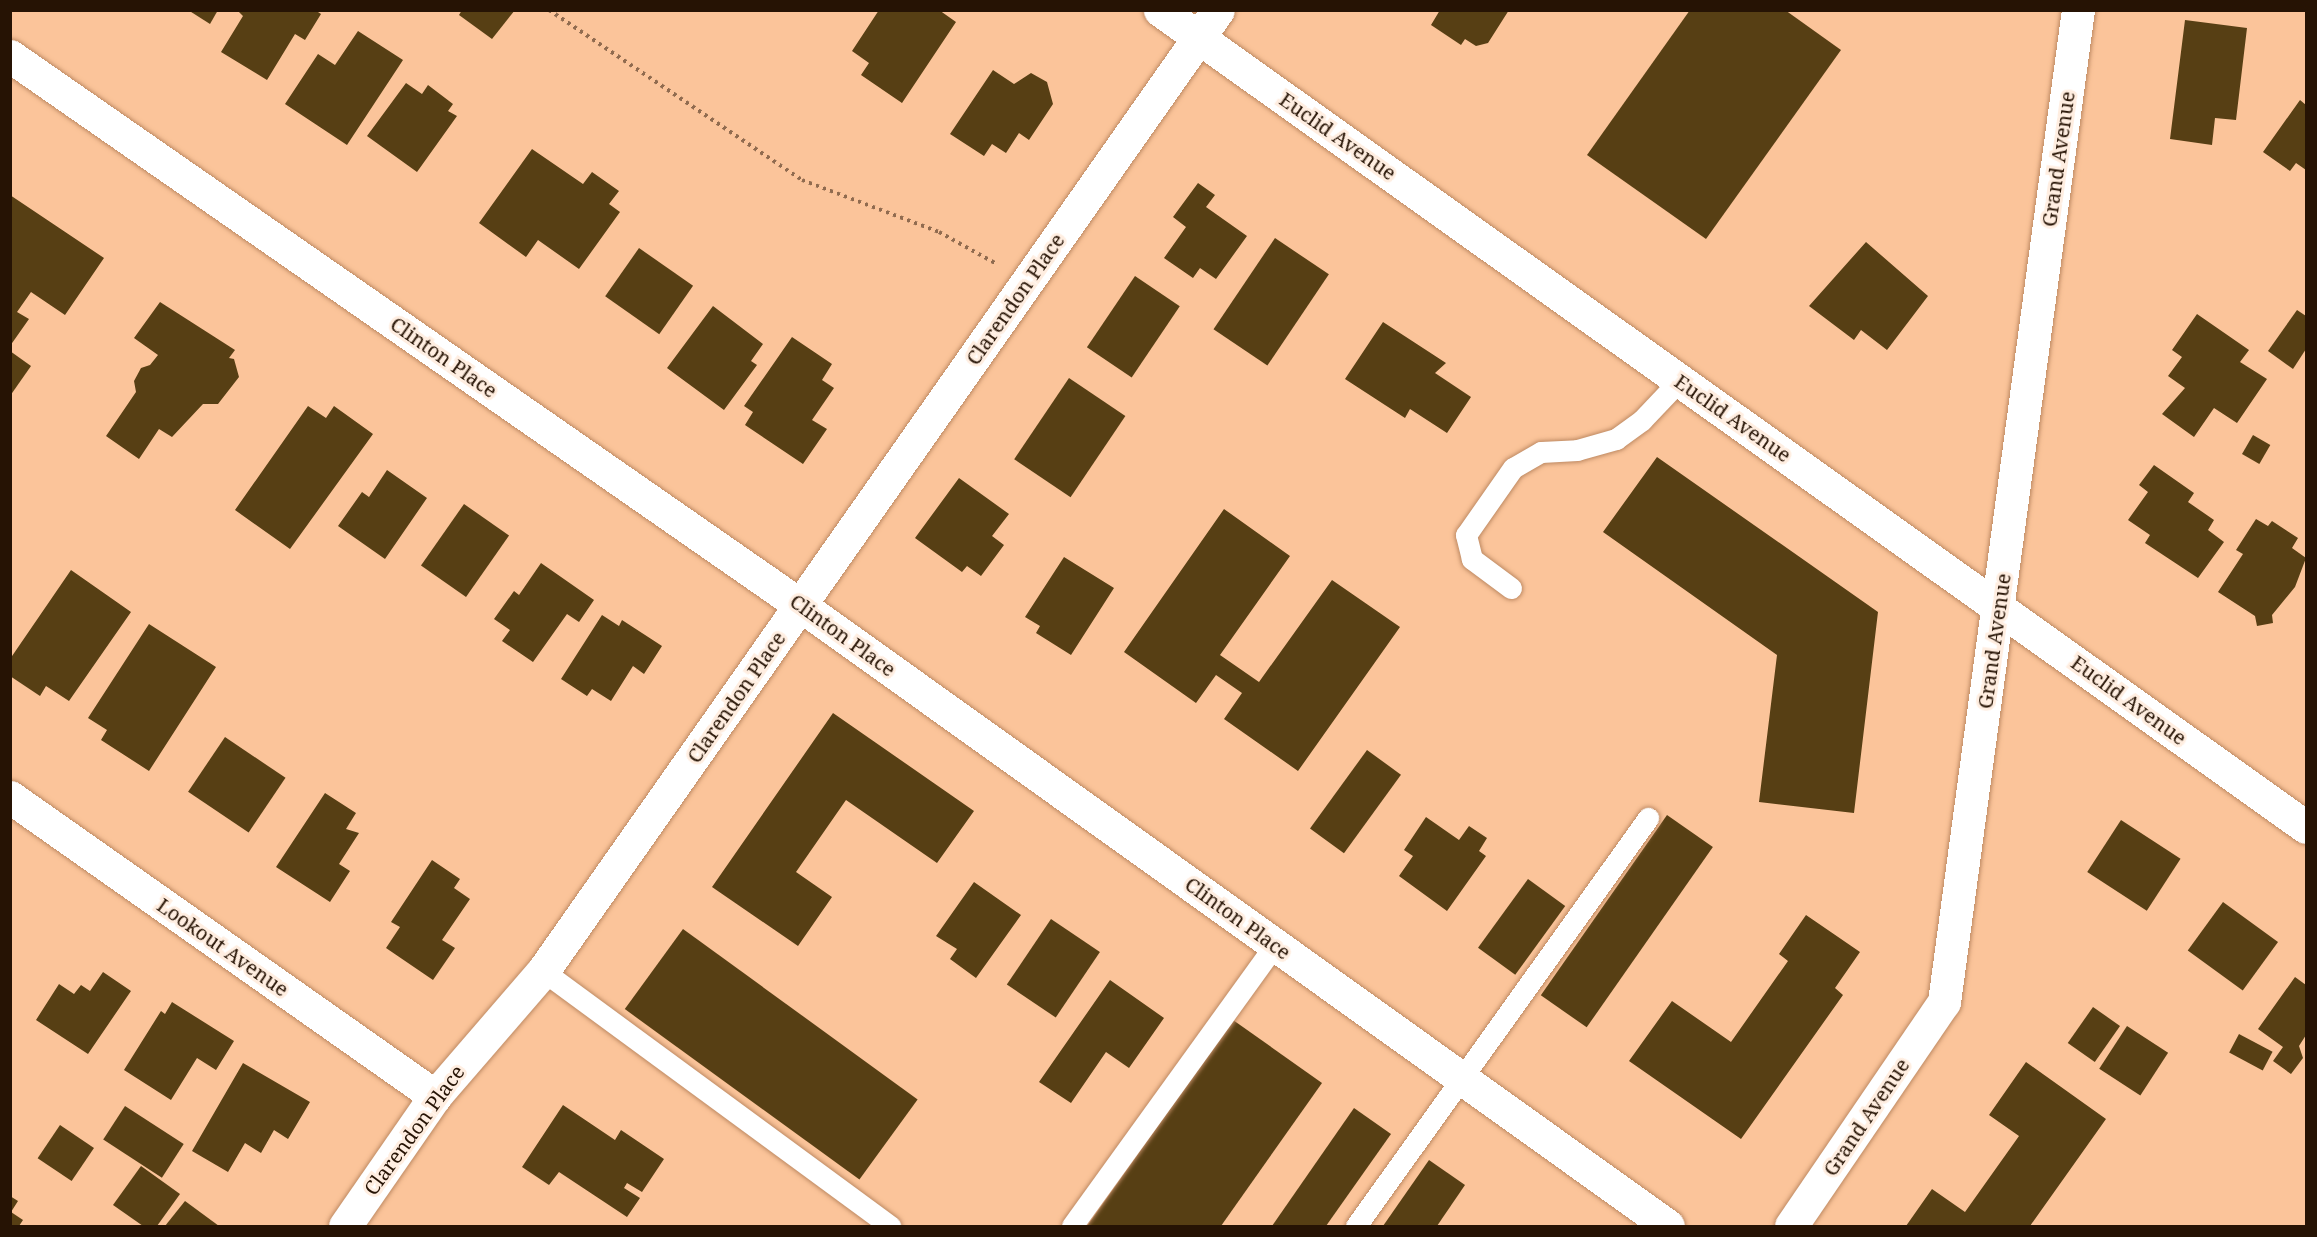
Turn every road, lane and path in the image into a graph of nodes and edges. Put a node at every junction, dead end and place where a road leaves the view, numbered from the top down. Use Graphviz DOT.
graph roads {
  1 [pos="549,10"];
  2 [pos="1160,10"];
  3 [pos="1218,10"];
  4 [pos="2078,10"];
  5 [pos="1199,37"];
  6 [pos="10,56"];
  7 [pos="1026,283"];
  8 [pos="1680,380"];
  9 [pos="1511,588"];
  10 [pos="800,604"];
  11 [pos="1999,607"];
  12 [pos="10,797"];
  13 [pos="1648,818"];
  14 [pos="2307,827"];
  15 [pos="1275,945"];
  16 [pos="543,971"];
  17 [pos="1461,1078"];
  18 [pos="435,1096"];
  19 [pos="345,1227"];
  20 [pos="890,1227"];
  21 [pos="1072,1227"];
  22 [pos="1356,1227"];
  23 [pos="1668,1227"];
  24 [pos="1791,1227"];
  1 -- 7 [label="path"];
  2 -- 5 [label="street, Euclid Avenue"];
  3 -- 5 [label="street, Clarendon Place"];
  4 -- 11 [label="street, Grand Avenue"];
  5 -- 7 [label="street, Clarendon Place"];
  5 -- 8 [label="street, Euclid Avenue"];
  6 -- 10 [label="street, Clinton Place"];
  7 -- 10 [label="street, Clarendon Place"];
  8 -- 9 [label="lane"];
  8 -- 11 [label="street, Euclid Avenue"];
  10 -- 15 [label="street, Clinton Place"];
  10 -- 16 [label="street, Clarendon Place"];
  11 -- 14 [label="street, Euclid Avenue"];
  11 -- 24 [label="street, Grand Avenue"];
  12 -- 18 [label="street, Lookout Avenue"];
  13 -- 17 [label="lane"];
  15 -- 17 [label="street, Clinton Place"];
  15 -- 21 [label="lane"];
  16 -- 18 [label="street, Clarendon Place"];
  16 -- 20 [label="lane"];
  17 -- 22 [label="lane"];
  17 -- 23 [label="street, Clinton Place"];
  18 -- 19 [label="street, Clarendon Place"];
}
